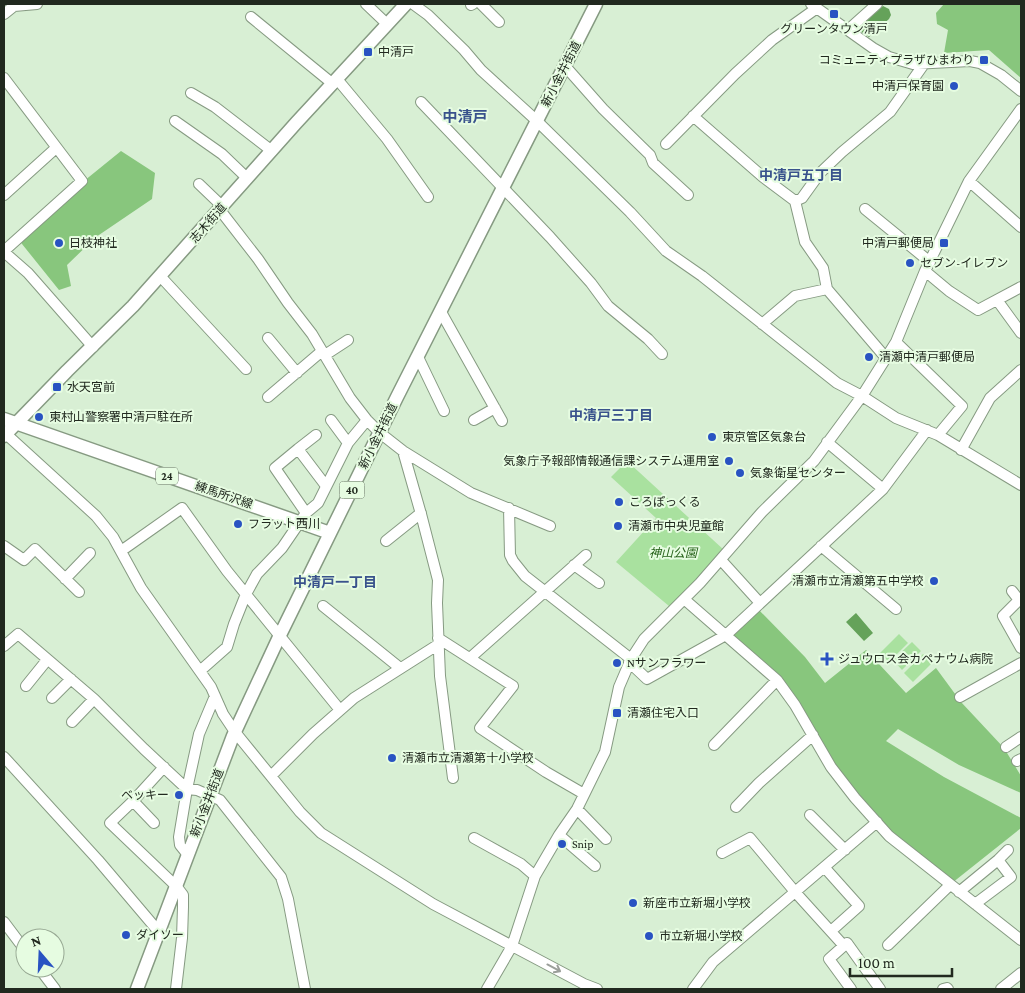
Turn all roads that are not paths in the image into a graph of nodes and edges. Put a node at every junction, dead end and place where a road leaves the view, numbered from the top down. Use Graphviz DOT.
graph roads {
  1 [pos="37,4"];
  2 [pos="366,4"];
  3 [pos="406,4"];
  4 [pos="413,4"];
  5 [pos="475,4"];
  6 [pos="596,4"];
  7 [pos="876,4"];
  8 [pos="814,6"];
  9 [pos="7,9"];
  10 [pos="252,17"];
  11 [pos="499,22"];
  12 [pos="388,24"];
  13 [pos="848,30"];
  14 [pos="924,64"];
  15 [pos="565,66"];
  16 [pos="4,78"];
  17 [pos="335,82"];
  18 [pos="1021,91"];
  19 [pos="191,93"];
  20 [pos="422,102"];
  21 [pos="1021,109"];
  22 [pos="693,116"];
  23 [pos="175,121"];
  24 [pos="537,121"];
  25 [pos="666,144"];
  26 [pos="56,148"];
  27 [pos="272,150"];
  28 [pos="247,178"];
  29 [pos="969,181"];
  30 [pos="199,184"];
  31 [pos="503,189"];
  32 [pos="4,194"];
  33 [pos="688,195"];
  34 [pos="428,197"];
  35 [pos="795,200"];
  36 [pos="222,208"];
  37 [pos="865,209"];
  38 [pos="1021,227"];
  39 [pos="4,251"];
  40 [pos="928,267"];
  41 [pos="161,276"];
  42 [pos="1021,287"];
  43 [pos="827,289"];
  44 [pos="998,300"];
  45 [pos="441,312"];
  46 [pos="762,324"];
  47 [pos="1021,333"];
  48 [pos="268,338"];
  49 [pos="348,340"];
  50 [pos="896,342"];
  51 [pos="93,347"];
  52 [pos="323,353"];
  53 [pos="662,354"];
  54 [pos="418,357"];
  55 [pos="886,358"];
  56 [pos="246,369"];
  57 [pos="1021,370"];
  58 [pos="297,373"];
  59 [pos="862,396"];
  60 [pos="268,397"];
  61 [pos="495,408"];
  62 [pos="444,411"];
  63 [pos="331,420"];
  64 [pos="366,420"];
  65 [pos="474,420"];
  66 [pos="10,421"];
  67 [pos="502,421"];
  68 [pos="927,430"];
  69 [pos="380,433"];
  70 [pos="5,435"];
  71 [pos="316,435"];
  72 [pos="938,435"];
  73 [pos="827,442"];
  74 [pos="348,443"];
  75 [pos="298,449"];
  76 [pos="961,450"];
  77 [pos="403,451"];
  78 [pos="1021,485"];
  79 [pos="326,486"];
  80 [pos="883,489"];
  81 [pos="509,508"];
  82 [pos="421,513"];
  83 [pos="303,517"];
  84 [pos="550,526"];
  85 [pos="330,533"];
  86 [pos="386,542"];
  87 [pos="4,546"];
  88 [pos="821,546"];
  89 [pos="121,551"];
  90 [pos="90,553"];
  91 [pos="586,555"];
  92 [pos="721,560"];
  93 [pos="574,565"];
  94 [pos="65,578"];
  95 [pos="599,583"];
  96 [pos="544,591"];
  97 [pos="1012,591"];
  98 [pos="79,592"];
  99 [pos="246,594"];
  100 [pos="684,599"];
  101 [pos="760,604"];
  102 [pos="323,606"];
  103 [pos="896,609"];
  104 [pos="280,635"];
  105 [pos="726,635"];
  106 [pos="438,641"];
  107 [pos="4,646"];
  108 [pos="1021,648"];
  109 [pos="470,658"];
  110 [pos="47,660"];
  111 [pos="630,660"];
  112 [pos="1021,664"];
  113 [pos="400,668"];
  114 [pos="201,670"];
  115 [pos="71,679"];
  116 [pos="777,680"];
  117 [pos="26,686"];
  118 [pos="215,696"];
  119 [pos="960,697"];
  120 [pos="52,698"];
  121 [pos="94,699"];
  122 [pos="340,710"];
  123 [pos="72,722"];
  124 [pos="235,732"];
  125 [pos="813,735"];
  126 [pos="1021,737"];
  127 [pos="714,745"];
  128 [pos="1006,747"];
  129 [pos="4,757"];
  130 [pos="164,767"];
  131 [pos="271,776"];
  132 [pos="453,778"];
  133 [pos="187,789"];
  134 [pos="584,794"];
  135 [pos="210,795"];
  136 [pos="133,802"];
  137 [pos="736,807"];
  138 [pos="577,809"];
  139 [pos="810,815"];
  140 [pos="877,822"];
  141 [pos="154,823"];
  142 [pos="559,835"];
  143 [pos="474,838"];
  144 [pos="606,840"];
  145 [pos="845,850"];
  146 [pos="1008,850"];
  147 [pos="722,853"];
  148 [pos="188,855"];
  149 [pos="998,860"];
  150 [pos="595,866"];
  151 [pos="825,868"];
  152 [pos="535,876"];
  153 [pos="950,885"];
  154 [pos="177,887"];
  155 [pos="959,892"];
  156 [pos="796,893"];
  157 [pos="975,904"];
  158 [pos="4,922"];
  159 [pos="831,931"];
  160 [pos="159,932"];
  161 [pos="15,937"];
  162 [pos="1021,940"];
  163 [pos="888,945"];
  164 [pos="512,946"];
  165 [pos="844,946"];
  166 [pos="1021,973"];
  167 [pos="47,978"];
  168 [pos="55,989"];
  169 [pos="137,989"];
  170 [pos="176,989"];
  171 [pos="305,989"];
  172 [pos="487,989"];
  173 [pos="597,989"];
  174 [pos="693,989"];
  175 [pos="851,989"];
  176 [pos="880,989"];
  177 [pos="943,989"];
  178 [pos="948,989"];
  179 [pos="1002,989"];
  1 -- 9 [label="street"];
  2 -- 12 [label="street"];
  3 -- 12 [label="main road, 志木街道"];
  4 -- 24 [label="street"];
  5 -- 11 [label="street"];
  6 -- 15 [label="main road, 新小金井街道 / 40"];
  7 -- 13 [label="street"];
  8 -- 13 [label="street"];
  8 -- 22 [label="street"];
  10 -- 17 [label="street"];
  12 -- 17 [label="main road, 志木街道"];
  13 -- 14 [label="street"];
  14 -- 18 [label="street"];
  14 -- 35 [label="street"];
  15 -- 24 [label="main road, 新小金井街道 / 40"];
  15 -- 33 [label="street"];
  16 -- 26 [label="street"];
  17 -- 27 [label="main road, 志木街道"];
  17 -- 34 [label="street"];
  19 -- 27 [label="street"];
  20 -- 31 [label="street"];
  21 -- 29 [label="street"];
  22 -- 25 [label="street"];
  22 -- 35 [label="street"];
  23 -- 28 [label="street"];
  24 -- 31 [label="main road, 新小金井街道 / 40"];
  24 -- 46 [label="street"];
  26 -- 32 [label="street"];
  26 -- 39 [label="street"];
  27 -- 28 [label="main road, 志木街道"];
  28 -- 36 [label="main road, 志木街道"];
  29 -- 38 [label="street"];
  29 -- 40 [label="street"];
  30 -- 36 [label="street"];
  31 -- 45 [label="main road, 新小金井街道 / 40"];
  31 -- 53 [label="street"];
  35 -- 43 [label="street"];
  36 -- 41 [label="main road, 志木街道"];
  36 -- 52 [label="street"];
  37 -- 40 [label="street"];
  39 -- 51 [label="street"];
  40 -- 44 [label="street"];
  40 -- 50 [label="street"];
  41 -- 51 [label="main road, 志木街道"];
  41 -- 56 [label="street"];
  42 -- 44 [label="street"];
  43 -- 46 [label="street"];
  43 -- 55 [label="street"];
  44 -- 47 [label="street"];
  45 -- 54 [label="main road, 新小金井街道 / 40"];
  45 -- 61 [label="street"];
  46 -- 59 [label="street"];
  48 -- 58 [label="street"];
  49 -- 52 [label="street"];
  50 -- 55 [label="street"];
  50 -- 72 [label="street"];
  51 -- 66 [label="main road, 志木街道"];
  52 -- 58 [label="street"];
  52 -- 64 [label="street"];
  54 -- 62 [label="street"];
  54 -- 69 [label="main road, 新小金井街道 / 40"];
  55 -- 59 [label="street"];
  57 -- 76 [label="street"];
  58 -- 60 [label="street"];
  59 -- 68 [label="street"];
  59 -- 73 [label="street"];
  61 -- 65 [label="street"];
  61 -- 67 [label="street"];
  63 -- 74 [label="street"];
  64 -- 69 [label="street"];
  64 -- 74 [label="street"];
  66 -- 70 [label="main road, 志木街道"];
  66 -- 83 [label="main road, 練馬所沢線 / 24"];
  68 -- 72 [label="street"];
  68 -- 80 [label="street"];
  69 -- 77 [label="street"];
  69 -- 85 [label="main road, 新小金井街道 / 40"];
  70 -- 89 [label="street"];
  71 -- 75 [label="street"];
  72 -- 76 [label="street"];
  73 -- 80 [label="street"];
  73 -- 92 [label="street"];
  74 -- 79 [label="street"];
  75 -- 79 [label="street"];
  75 -- 83 [label="street"];
  76 -- 78 [label="street"];
  77 -- 81 [label="street"];
  77 -- 82 [label="street"];
  79 -- 83 [label="street"];
  80 -- 88 [label="street"];
  81 -- 84 [label="street"];
  81 -- 96 [label="street"];
  82 -- 86 [label="street"];
  82 -- 106 [label="street"];
  83 -- 85 [label="main road, 練馬所沢線 / 24"];
  83 -- 99 [label="street"];
  85 -- 104 [label="main road, 新小金井街道 / 40"];
  87 -- 94 [label="street"];
  88 -- 101 [label="street"];
  88 -- 103 [label="street"];
  89 -- 99 [label="street"];
  89 -- 114 [label="street"];
  90 -- 94 [label="street"];
  91 -- 93 [label="street"];
  92 -- 100 [label="street"];
  92 -- 101 [label="street"];
  93 -- 95 [label="street"];
  93 -- 96 [label="street"];
  94 -- 98 [label="street"];
  96 -- 109 [label="street"];
  96 -- 111 [label="street"];
  97 -- 108 [label="street"];
  99 -- 104 [label="street"];
  99 -- 114 [label="street"];
  100 -- 105 [label="street"];
  100 -- 111 [label="street"];
  101 -- 105 [label="street"];
  102 -- 113 [label="street"];
  104 -- 122 [label="street"];
  104 -- 124 [label="main road, 新小金井街道 / 40"];
  105 -- 111 [label="street"];
  105 -- 116 [label="street"];
  106 -- 109 [label="street"];
  106 -- 113 [label="street"];
  106 -- 132 [label="street"];
  107 -- 110 [label="street"];
  109 -- 134 [label="street"];
  110 -- 115 [label="street"];
  110 -- 117 [label="street"];
  111 -- 134 [label="street"];
  112 -- 119 [label="street"];
  113 -- 122 [label="street"];
  114 -- 118 [label="street"];
  115 -- 120 [label="street"];
  115 -- 121 [label="street"];
  116 -- 125 [label="street"];
  116 -- 127 [label="street"];
  118 -- 124 [label="street"];
  118 -- 133 [label="street"];
  121 -- 123 [label="street"];
  121 -- 130 [label="street"];
  122 -- 131 [label="street"];
  124 -- 131 [label="street"];
  124 -- 135 [label="main road, 新小金井街道 / 40"];
  125 -- 137 [label="street"];
  125 -- 140 [label="street"];
  126 -- 128 [label="street"];
  129 -- 160 [label="street"];
  130 -- 133 [label="street"];
  130 -- 136 [label="street"];
  131 -- 164 [label="street"];
  133 -- 135 [label="street"];
  133 -- 148 [label="street"];
  134 -- 138 [label="street"];
  135 -- 148 [label="main road, 新小金井街道 / 40"];
  135 -- 171 [label="street"];
  136 -- 141 [label="street"];
  136 -- 154 [label="street"];
  138 -- 142 [label="street"];
  138 -- 144 [label="street"];
  139 -- 145 [label="street"];
  140 -- 145 [label="street"];
  140 -- 153 [label="street"];
  142 -- 150 [label="street"];
  142 -- 152 [label="street"];
  143 -- 152 [label="street"];
  145 -- 151 [label="street"];
  146 -- 149 [label="street"];
  147 -- 156 [label="street"];
  148 -- 154 [label="main road, 新小金井街道 / 40"];
  149 -- 155 [label="street"];
  149 -- 157 [label="street"];
  151 -- 156 [label="street"];
  151 -- 159 [label="street"];
  152 -- 164 [label="street"];
  153 -- 155 [label="street"];
  153 -- 163 [label="street"];
  154 -- 160 [label="main road, 新小金井街道 / 40"];
  154 -- 170 [label="street"];
  155 -- 157 [label="street"];
  156 -- 159 [label="street"];
  156 -- 174 [label="street"];
  157 -- 162 [label="street"];
  158 -- 161 [label="street"];
  159 -- 165 [label="street"];
  160 -- 169 [label="main road, 新小金井街道 / 40"];
  164 -- 172 [label="street"];
  164 -- 173 [label="street, one-way"];
  165 -- 175 [label="street"];
  165 -- 176 [label="street"];
  166 -- 179 [label="street"];
  167 -- 168 [label="street"];
  177 -- 178 [label="street"];
}
